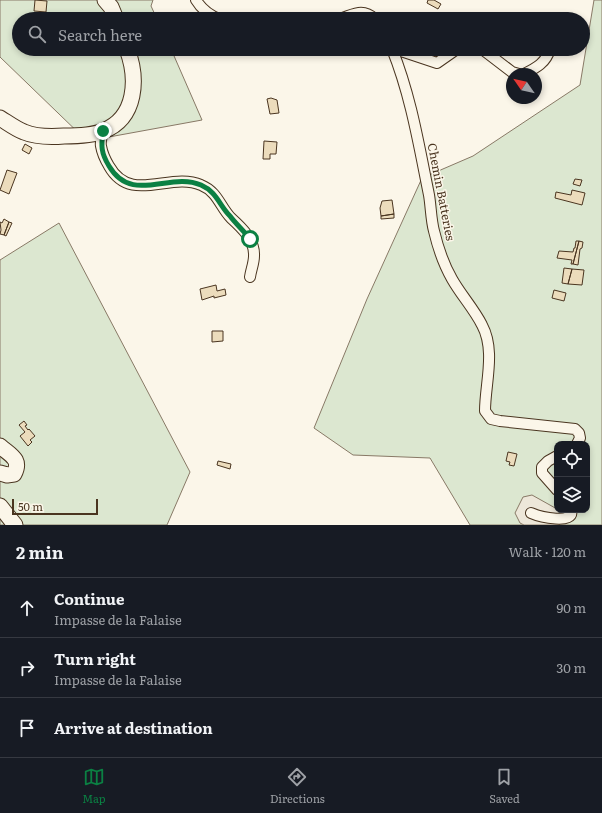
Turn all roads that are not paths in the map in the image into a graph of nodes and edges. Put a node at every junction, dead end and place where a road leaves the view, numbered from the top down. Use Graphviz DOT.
graph roads {
  1 [pos="105,0"];
  2 [pos="196,0"];
  3 [pos="113,12"];
  4 [pos="206,12"];
  5 [pos="130,56"];
  6 [pos="395,56"];
  7 [pos="416,56"];
  8 [pos="447,56"];
  9 [pos="491,56"];
  10 [pos="547,56"];
  11 [pos="507,68"];
  12 [pos="536,68"];
  13 [pos="0,118"];
  14 [pos="103,131"];
  15 [pos="250,277"];
  16 [pos="579,441"];
  17 [pos="0,446"];
  18 [pos="554,458"];
  19 [pos="0,473"];
  20 [pos="554,486"];
  21 [pos="0,506"];
  22 [pos="531,513"];
  23 [pos="572,513"];
  24 [pos="15,525"];
  1 -- 3 [label="main road"];
  2 -- 4 [label="street"];
  5 -- 14 [label="main road"];
  6 -- 16 [label="street, Chemin Batteries"];
  7 -- 8 [label="street"];
  9 -- 11 [label="street"];
  10 -- 12 [label="street"];
  13 -- 14 [label="main road"];
  14 -- 15 [label="street"];
  17 -- 19 [label="main road"];
  18 -- 20 [label="street"];
  21 -- 24 [label="main road"];
  22 -- 23 [label="street"];
}
